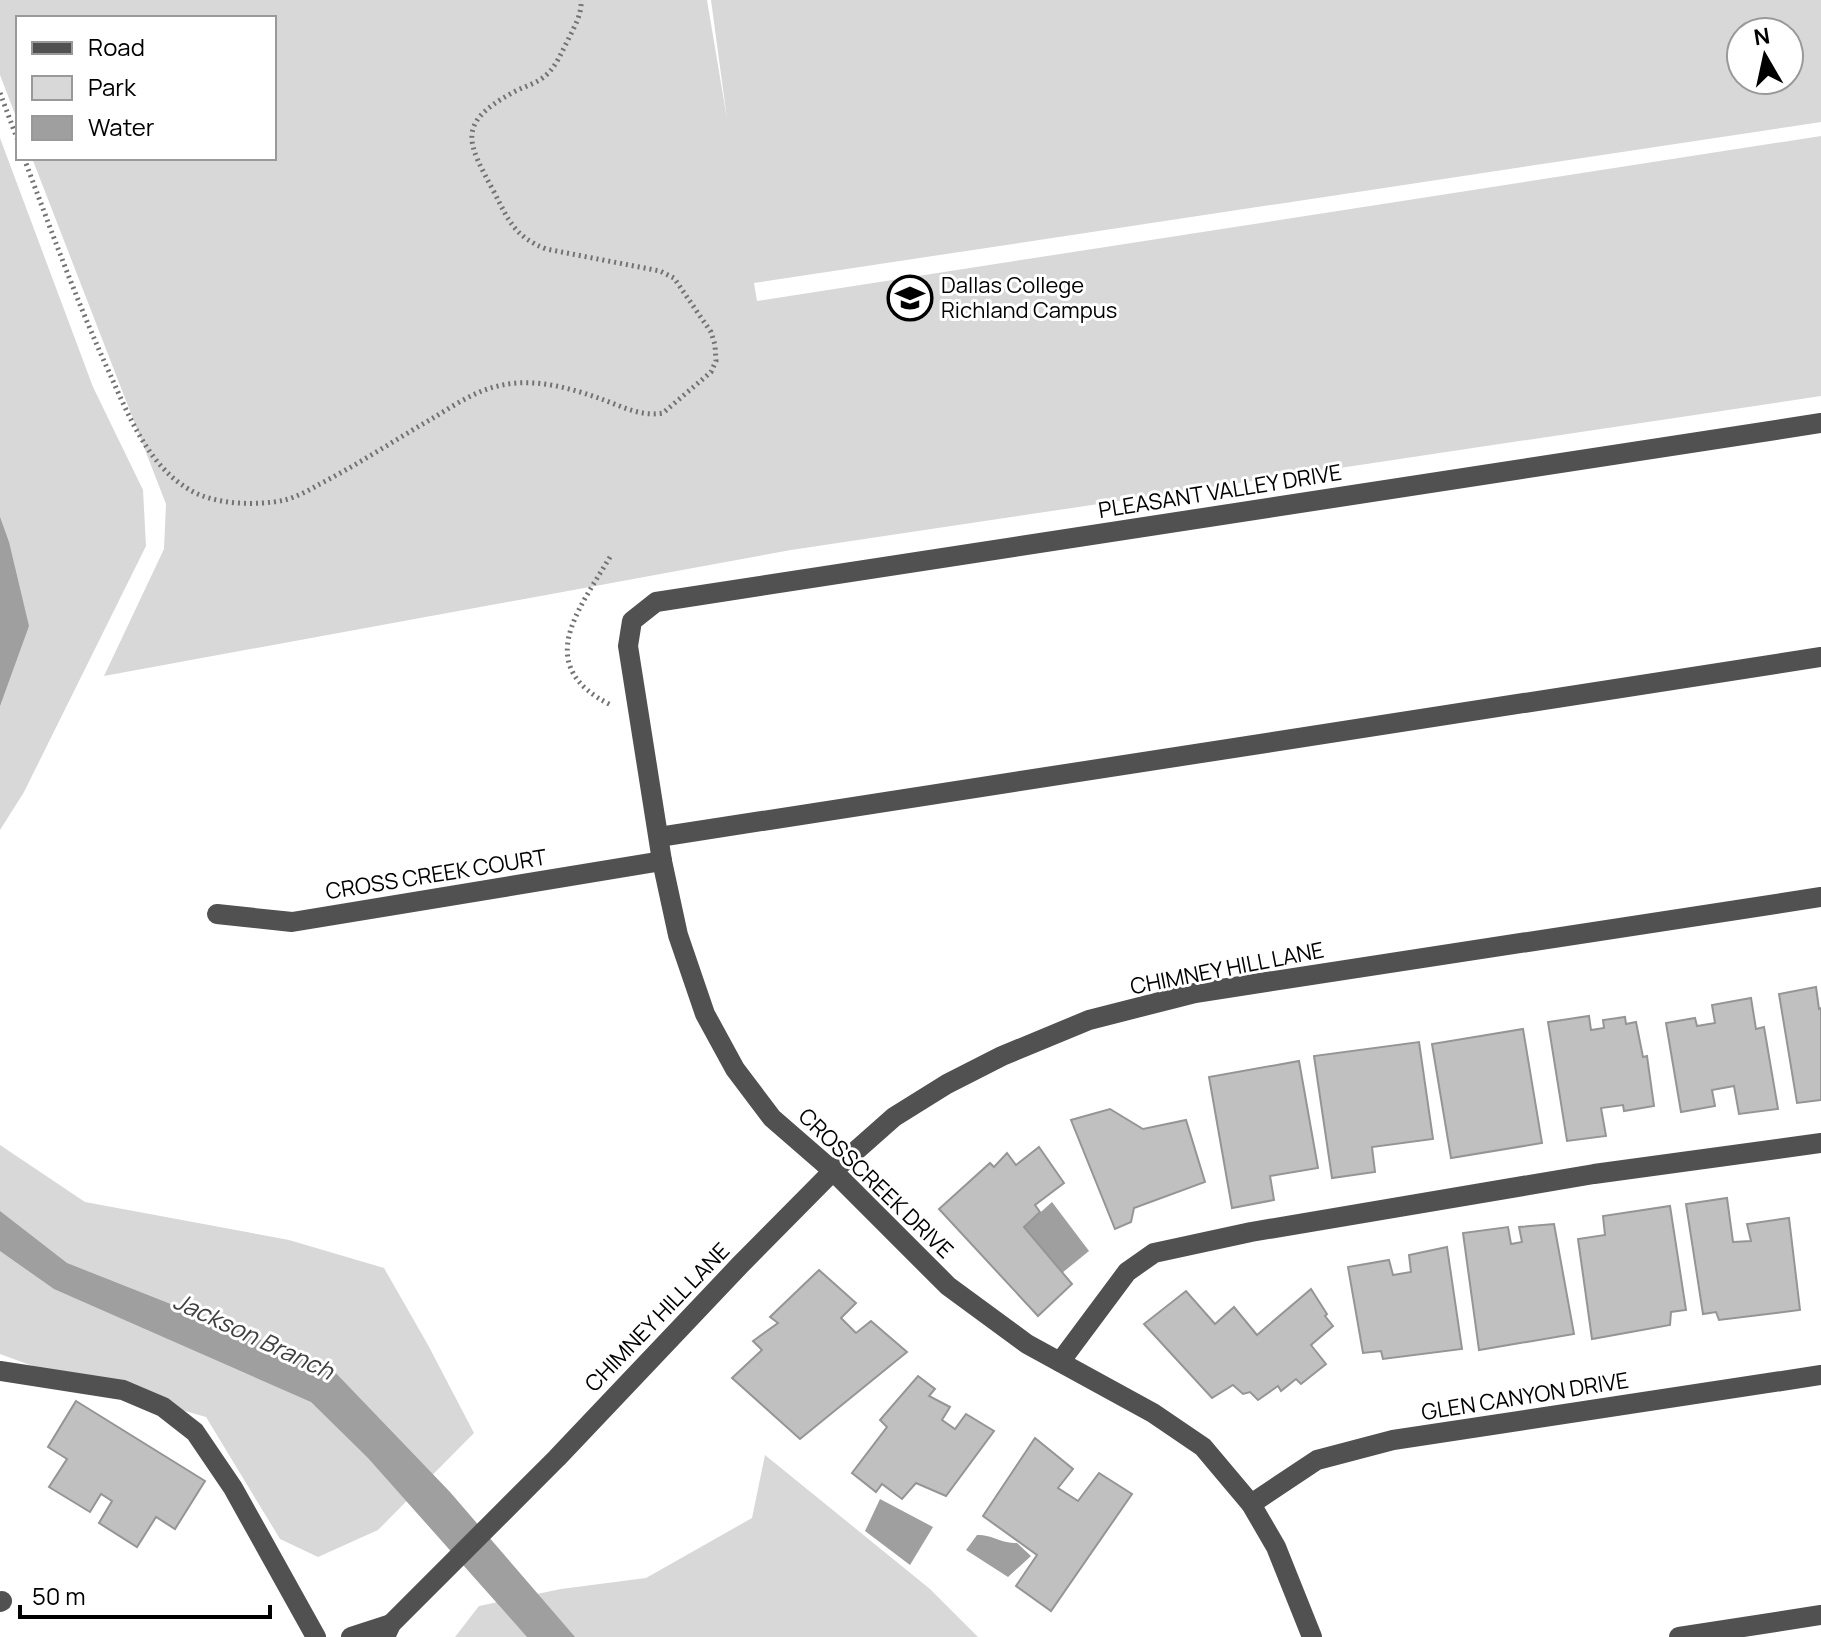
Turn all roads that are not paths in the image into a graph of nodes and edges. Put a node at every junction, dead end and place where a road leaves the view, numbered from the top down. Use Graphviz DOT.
graph roads {
  1 [pos="1821,423"];
  2 [pos="632,621"];
  3 [pos="1821,657"];
  4 [pos="659,837"];
  5 [pos="662,861"];
  6 [pos="1821,897"];
  7 [pos="217,914"];
  8 [pos="1821,1143"];
  9 [pos="833,1171"];
  10 [pos="1060,1362"];
  11 [pos="0,1371"];
  12 [pos="1821,1375"];
  13 [pos="1251,1504"];
  14 [pos="1821,1615"];
  15 [pos="388,1630"];
  16 [pos="316,1637"];
  17 [pos="351,1637"];
  18 [pos="1312,1637"];
  19 [pos="1679,1637"];
  1 -- 2 [label="street, PLEASANT VALLEY DRIVE"];
  2 -- 4 [label="street, CROSSCREEK DRIVE"];
  3 -- 4 [label="street"];
  4 -- 5 [label="street, CROSSCREEK DRIVE"];
  5 -- 7 [label="street, CROSS CREEK COURT"];
  5 -- 9 [label="street, CROSSCREEK DRIVE"];
  6 -- 9 [label="street, CHIMNEY HILL LANE"];
  8 -- 10 [label="street"];
  9 -- 10 [label="street, CROSSCREEK DRIVE"];
  9 -- 15 [label="street, CHIMNEY HILL LANE"];
  10 -- 13 [label="street, CROSSCREEK DRIVE"];
  11 -- 16 [label="street"];
  12 -- 13 [label="street, GLEN CANYON DRIVE"];
  13 -- 18 [label="street, CROSSCREEK DRIVE"];
  14 -- 19 [label="street"];
  15 -- 17 [label="street, CHIMNEY HILL LANE"];
}
